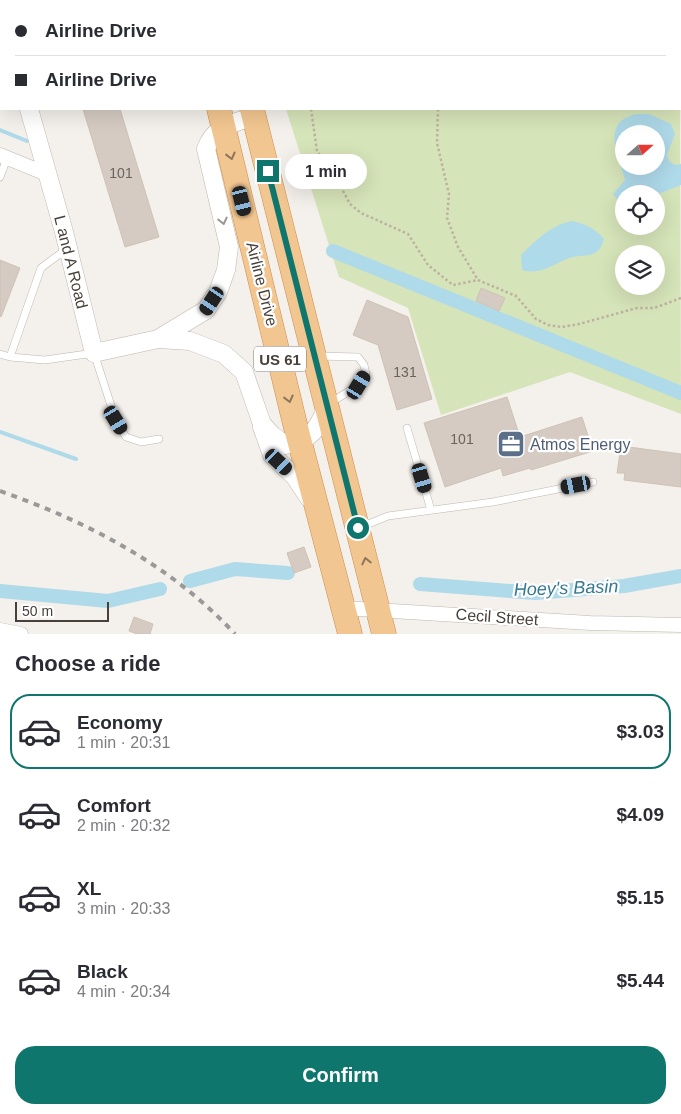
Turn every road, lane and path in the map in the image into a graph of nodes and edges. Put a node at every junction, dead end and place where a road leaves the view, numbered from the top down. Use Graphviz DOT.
graph roads {
  1 [pos="29,110"];
  2 [pos="311,110"];
  3 [pos="438,110"];
  4 [pos="253,112"];
  5 [pos="222,118"];
  6 [pos="4,157"];
  7 [pos="49,175"];
  8 [pos="0,177"];
  9 [pos="68,247"];
  10 [pos="478,280"];
  11 [pos="681,298"];
  12 [pos="158,339"];
  13 [pos="94,353"];
  14 [pos="0,354"];
  15 [pos="315,356"];
  16 [pos="10,357"];
  17 [pos="328,404"];
  18 [pos="262,424"];
  19 [pos="407,428"];
  20 [pos="159,439"];
  21 [pos="300,442"];
  22 [pos="593,482"];
  23 [pos="431,510"];
  24 [pos="321,525"];
  25 [pos="358,528"];
  26 [pos="343,608"];
  27 [pos="378,608"];
  28 [pos="681,625"];
  29 [pos="590,629"];
  30 [pos="0,630"];
  31 [pos="21,634"];
  32 [pos="350,634"];
  33 [pos="384,634"];
  1 -- 7 [label="street, L and A Road"];
  2 -- 10 [label="path"];
  3 -- 10 [label="path"];
  4 -- 5 [label="street"];
  4 -- 15 [label="highway, Airline Drive / US 61"];
  5 -- 12 [label="street, one-way"];
  5 -- 21 [label="highway, Airline Drive / US 61, one-way"];
  6 -- 7 [label="street"];
  6 -- 8 [label="lane"];
  7 -- 9 [label="street, L and A Road"];
  9 -- 13 [label="street, L and A Road"];
  9 -- 16 [label="lane"];
  10 -- 11 [label="path"];
  12 -- 13 [label="street"];
  12 -- 18 [label="street"];
  13 -- 16 [label="lane"];
  13 -- 20 [label="lane"];
  14 -- 16 [label="lane"];
  15 -- 17 [label="highway, Airline Drive / US 61"];
  15 -- 17 [label="lane"];
  17 -- 21 [label="street"];
  17 -- 25 [label="highway, Airline Drive / US 61"];
  18 -- 21 [label="street"];
  18 -- 24 [label="street"];
  19 -- 23 [label="lane"];
  21 -- 24 [label="highway, Airline Drive / US 61"];
  22 -- 23 [label="lane"];
  23 -- 25 [label="lane"];
  24 -- 26 [label="highway, Airline Drive / US 61"];
  27 -- 25 [label="highway, Airline Drive / US 61, one-way"];
  26 -- 27 [label="street, Cecil Street"];
  26 -- 32 [label="highway, Airline Drive / US 61"];
  27 -- 29 [label="street, Cecil Street"];
  27 -- 33 [label="highway, Airline Drive / US 61"];
  28 -- 29 [label="street, Cecil Street"];
  30 -- 31 [label="street"];
}
